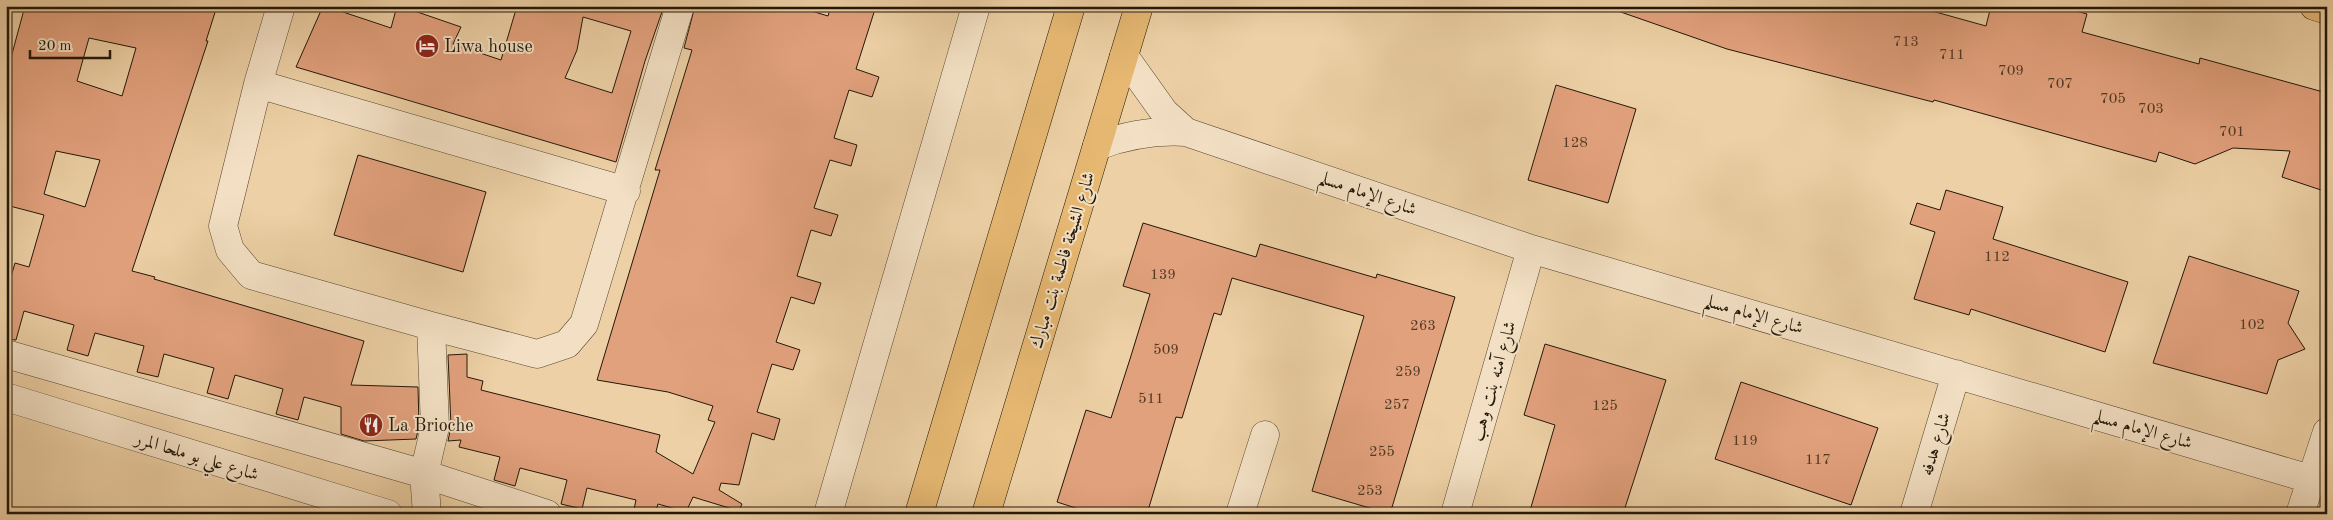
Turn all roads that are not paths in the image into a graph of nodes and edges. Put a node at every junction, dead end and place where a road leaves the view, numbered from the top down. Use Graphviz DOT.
graph roads {
  1 [pos="281,6"];
  2 [pos="680,6"];
  3 [pos="976,6"];
  4 [pos="1071,6"];
  5 [pos="1139,6"];
  6 [pos="2314,6"];
  7 [pos="2327,10"];
  8 [pos="1124,56"];
  9 [pos="258,84"];
  10 [pos="1186,132"];
  11 [pos="1097,146"];
  12 [pos="626,191"];
  13 [pos="1531,249"];
  14 [pos="431,326"];
  15 [pos="6,354"];
  16 [pos="1956,374"];
  17 [pos="6,397"];
  18 [pos="2327,432"];
  19 [pos="1265,434"];
  20 [pos="424,474"];
  21 [pos="2319,481"];
  22 [pos="388,514"];
  23 [pos="427,514"];
  24 [pos="547,514"];
  25 [pos="828,514"];
  26 [pos="919,514"];
  27 [pos="986,514"];
  28 [pos="1240,514"];
  29 [pos="1454,514"];
  30 [pos="1914,514"];
  31 [pos="2300,514"];
  1 -- 9 [label="street"];
  2 -- 12 [label="street"];
  3 -- 25 [label="street"];
  4 -- 26 [label="main road"];
  5 -- 8 [label="main road, شارع الشيخة فاطمة بنت مبارك"];
  6 -- 7 [label="main road"];
  8 -- 10 [label="street, شارع الإمام مسلم"];
  8 -- 11 [label="main road, شارع الشيخة فاطمة بنت مبارك"];
  9 -- 12 [label="street"];
  9 -- 14 [label="street"];
  10 -- 11 [label="street, شارع الإمام مسلم"];
  10 -- 13 [label="street, شارع الإمام مسلم"];
  11 -- 27 [label="main road, شارع الشيخة فاطمة بنت مبارك"];
  12 -- 14 [label="street"];
  13 -- 16 [label="street, شارع الإمام مسلم"];
  13 -- 29 [label="street, شارع آمنه بنت وهب"];
  14 -- 20 [label="street"];
  15 -- 20 [label="street"];
  16 -- 21 [label="street, شارع الإمام مسلم"];
  16 -- 30 [label="street, شارع هدفه"];
  17 -- 22 [label="street, شارع علي بو ملحا المرر"];
  18 -- 21 [label="street"];
  19 -- 28 [label="street"];
  20 -- 23 [label="street"];
  20 -- 24 [label="street"];
  21 -- 31 [label="street"];
}
